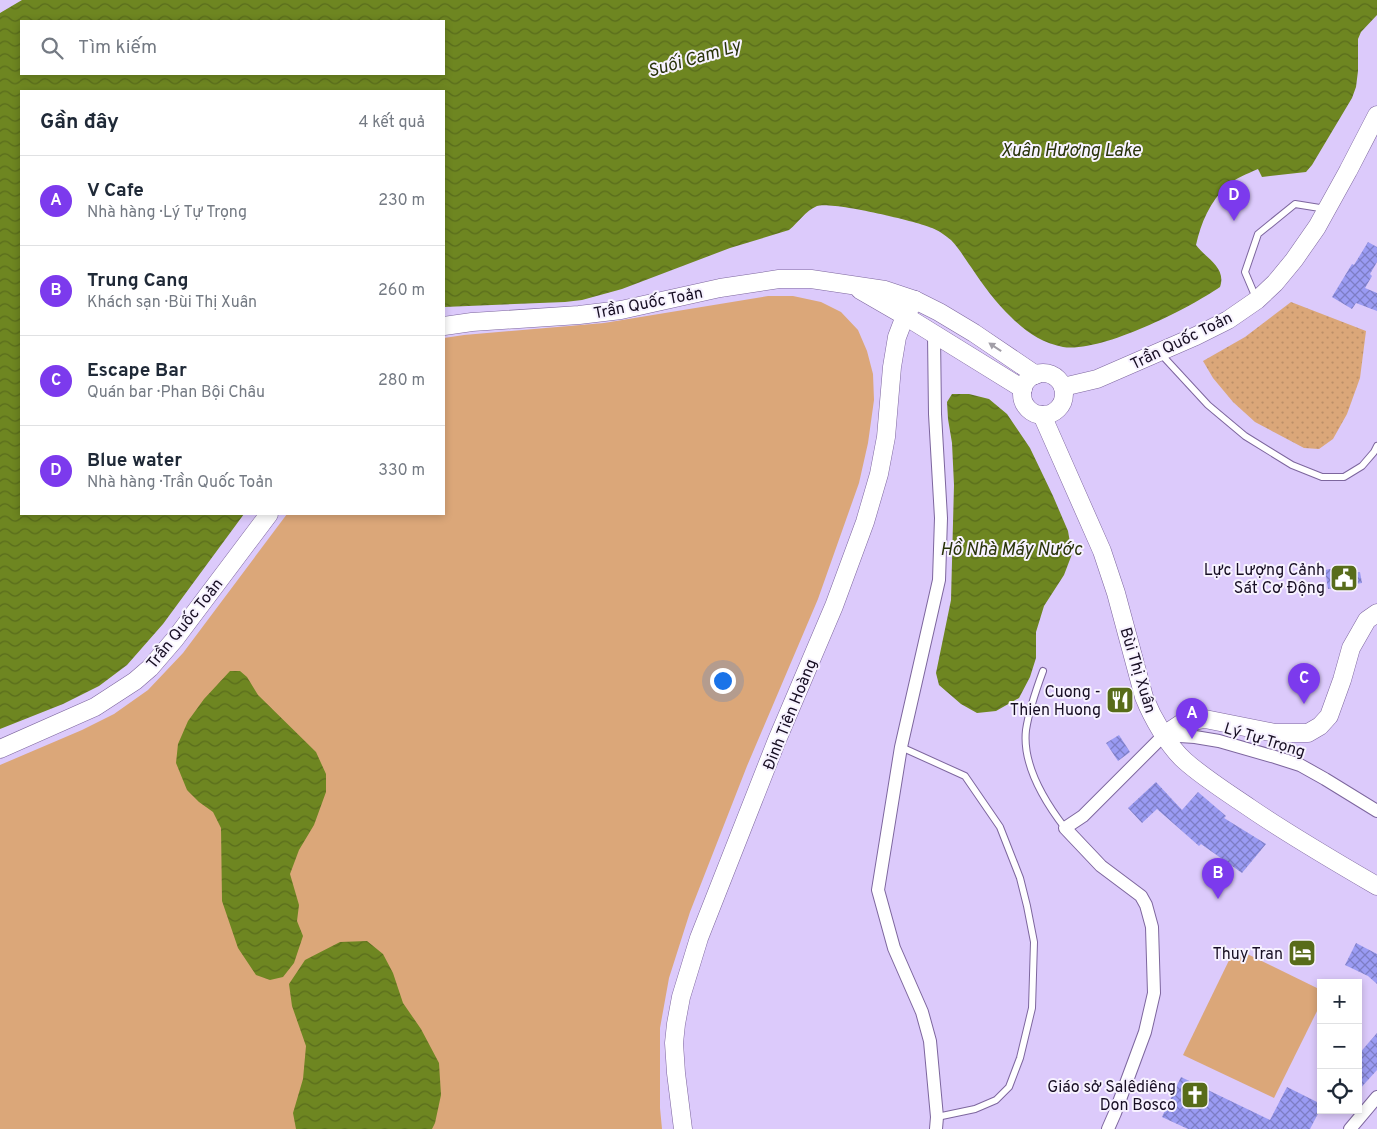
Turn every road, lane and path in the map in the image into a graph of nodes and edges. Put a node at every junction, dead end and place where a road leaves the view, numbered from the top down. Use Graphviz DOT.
graph roads {
  1 [pos="1377,115"];
  2 [pos="1327,209"];
  3 [pos="850,285"];
  4 [pos="915,300"];
  5 [pos="1257,300"];
  6 [pos="905,316"];
  7 [pos="445,326"];
  8 [pos="934,335"];
  9 [pos="1159,352"];
  10 [pos="1036,375"];
  11 [pos="1063,387"];
  12 [pos="1023,389"];
  13 [pos="1042,415"];
  14 [pos="1377,446"];
  15 [pos="268,515"];
  16 [pos="1377,613"];
  17 [pos="1043,670"];
  18 [pos="1164,735"];
  19 [pos="901,747"];
  20 [pos="0,749"];
  21 [pos="1377,811"];
  22 [pos="1065,828"];
  23 [pos="1377,886"];
  24 [pos="1377,1097"];
  25 [pos="936,1123"];
  26 [pos="683,1129"];
  27 [pos="1108,1129"];
  28 [pos="1350,1129"];
  1 -- 2 [label="main road, Trần Quốc Toản"];
  2 -- 5 [label="main road, Trần Quốc Toản"];
  2 -- 5 [label="lane"];
  3 -- 4 [label="main road, Trần Quốc Toản"];
  3 -- 6 [label="main road, Trần Quốc Toản"];
  3 -- 7 [label="main road, Trần Quốc Toản"];
  4 -- 6 [label="main road, Đinh Tiên Hoàng"];
  10 -- 4 [label="main road, Trần Quốc Toản, one-way"];
  5 -- 9 [label="main road, Trần Quốc Toản"];
  6 -- 8 [label="main road, Trần Quốc Toản"];
  6 -- 26 [label="main road, Đinh Tiên Hoàng"];
  8 -- 12 [label="main road, Trần Quốc Toản"];
  8 -- 19 [label="street"];
  9 -- 11 [label="main road, Trần Quốc Toản"];
  9 -- 14 [label="lane"];
  10 -- 11 [label="main road"];
  10 -- 12 [label="main road"];
  11 -- 13 [label="main road"];
  12 -- 13 [label="main road"];
  13 -- 18 [label="main road, Bùi Thị Xuân"];
  15 -- 20 [label="main road, Trần Quốc Toản"];
  16 -- 18 [label="main road"];
  17 -- 22 [label="lane"];
  18 -- 21 [label="street, Lý Tự Trọng"];
  18 -- 22 [label="street"];
  18 -- 23 [label="main road, Bùi Thị Xuân"];
  19 -- 25 [label="street"];
  19 -- 25 [label="lane"];
  22 -- 27 [label="street"];
  24 -- 28 [label="street"];
}
